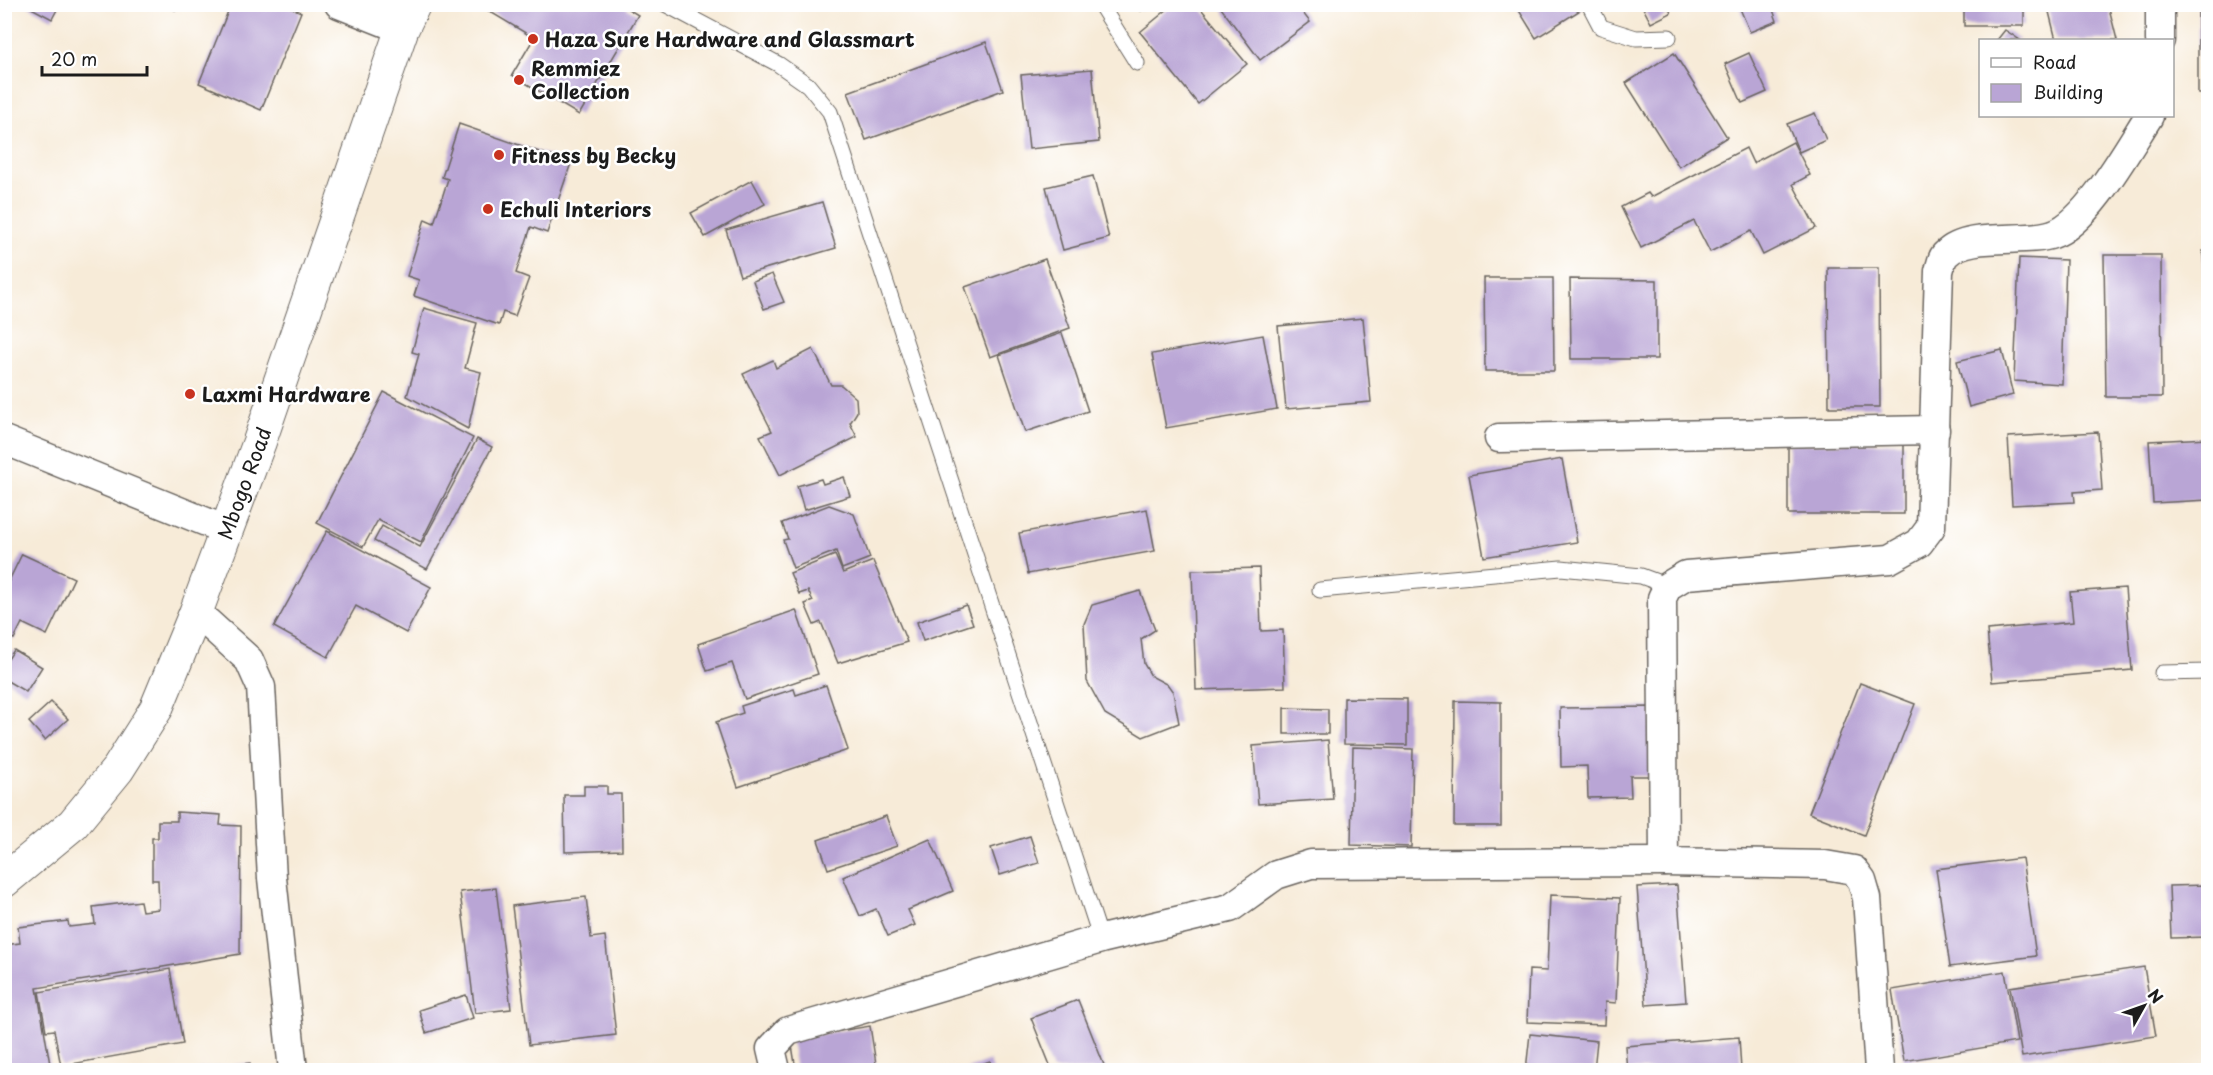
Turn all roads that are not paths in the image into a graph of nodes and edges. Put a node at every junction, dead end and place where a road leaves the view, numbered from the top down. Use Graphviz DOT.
graph roads {
  1 [pos="339,4"];
  2 [pos="665,4"];
  3 [pos="1100,4"];
  4 [pos="1590,4"];
  5 [pos="2160,4"];
  6 [pos="408,17"];
  7 [pos="1669,37"];
  8 [pos="2160,39"];
  9 [pos="1137,63"];
  10 [pos="2148,117"];
  11 [pos="1935,430"];
  12 [pos="1499,438"];
  13 [pos="4,440"];
  14 [pos="226,530"];
  15 [pos="1668,586"];
  16 [pos="1320,590"];
  17 [pos="196,612"];
  18 [pos="2208,672"];
  19 [pos="2162,673"];
  20 [pos="1664,862"];
  21 [pos="4,881"];
  22 [pos="1101,939"];
  23 [pos="293,1071"];
  24 [pos="776,1071"];
  25 [pos="1879,1071"];
  1 -- 6 [label="street"];
  2 -- 22 [label="lane"];
  3 -- 9 [label="lane"];
  4 -- 7 [label="lane"];
  5 -- 8 [label="street"];
  6 -- 14 [label="main road, Mbogo Road"];
  10 -- 11 [label="street"];
  11 -- 12 [label="street"];
  11 -- 15 [label="street"];
  13 -- 14 [label="street"];
  14 -- 17 [label="main road, Mbogo Road"];
  15 -- 16 [label="lane"];
  15 -- 20 [label="street"];
  17 -- 21 [label="main road, Mbogo Road"];
  17 -- 23 [label="street"];
  18 -- 19 [label="lane"];
  20 -- 22 [label="street"];
  20 -- 25 [label="street"];
  22 -- 24 [label="street"];
}
